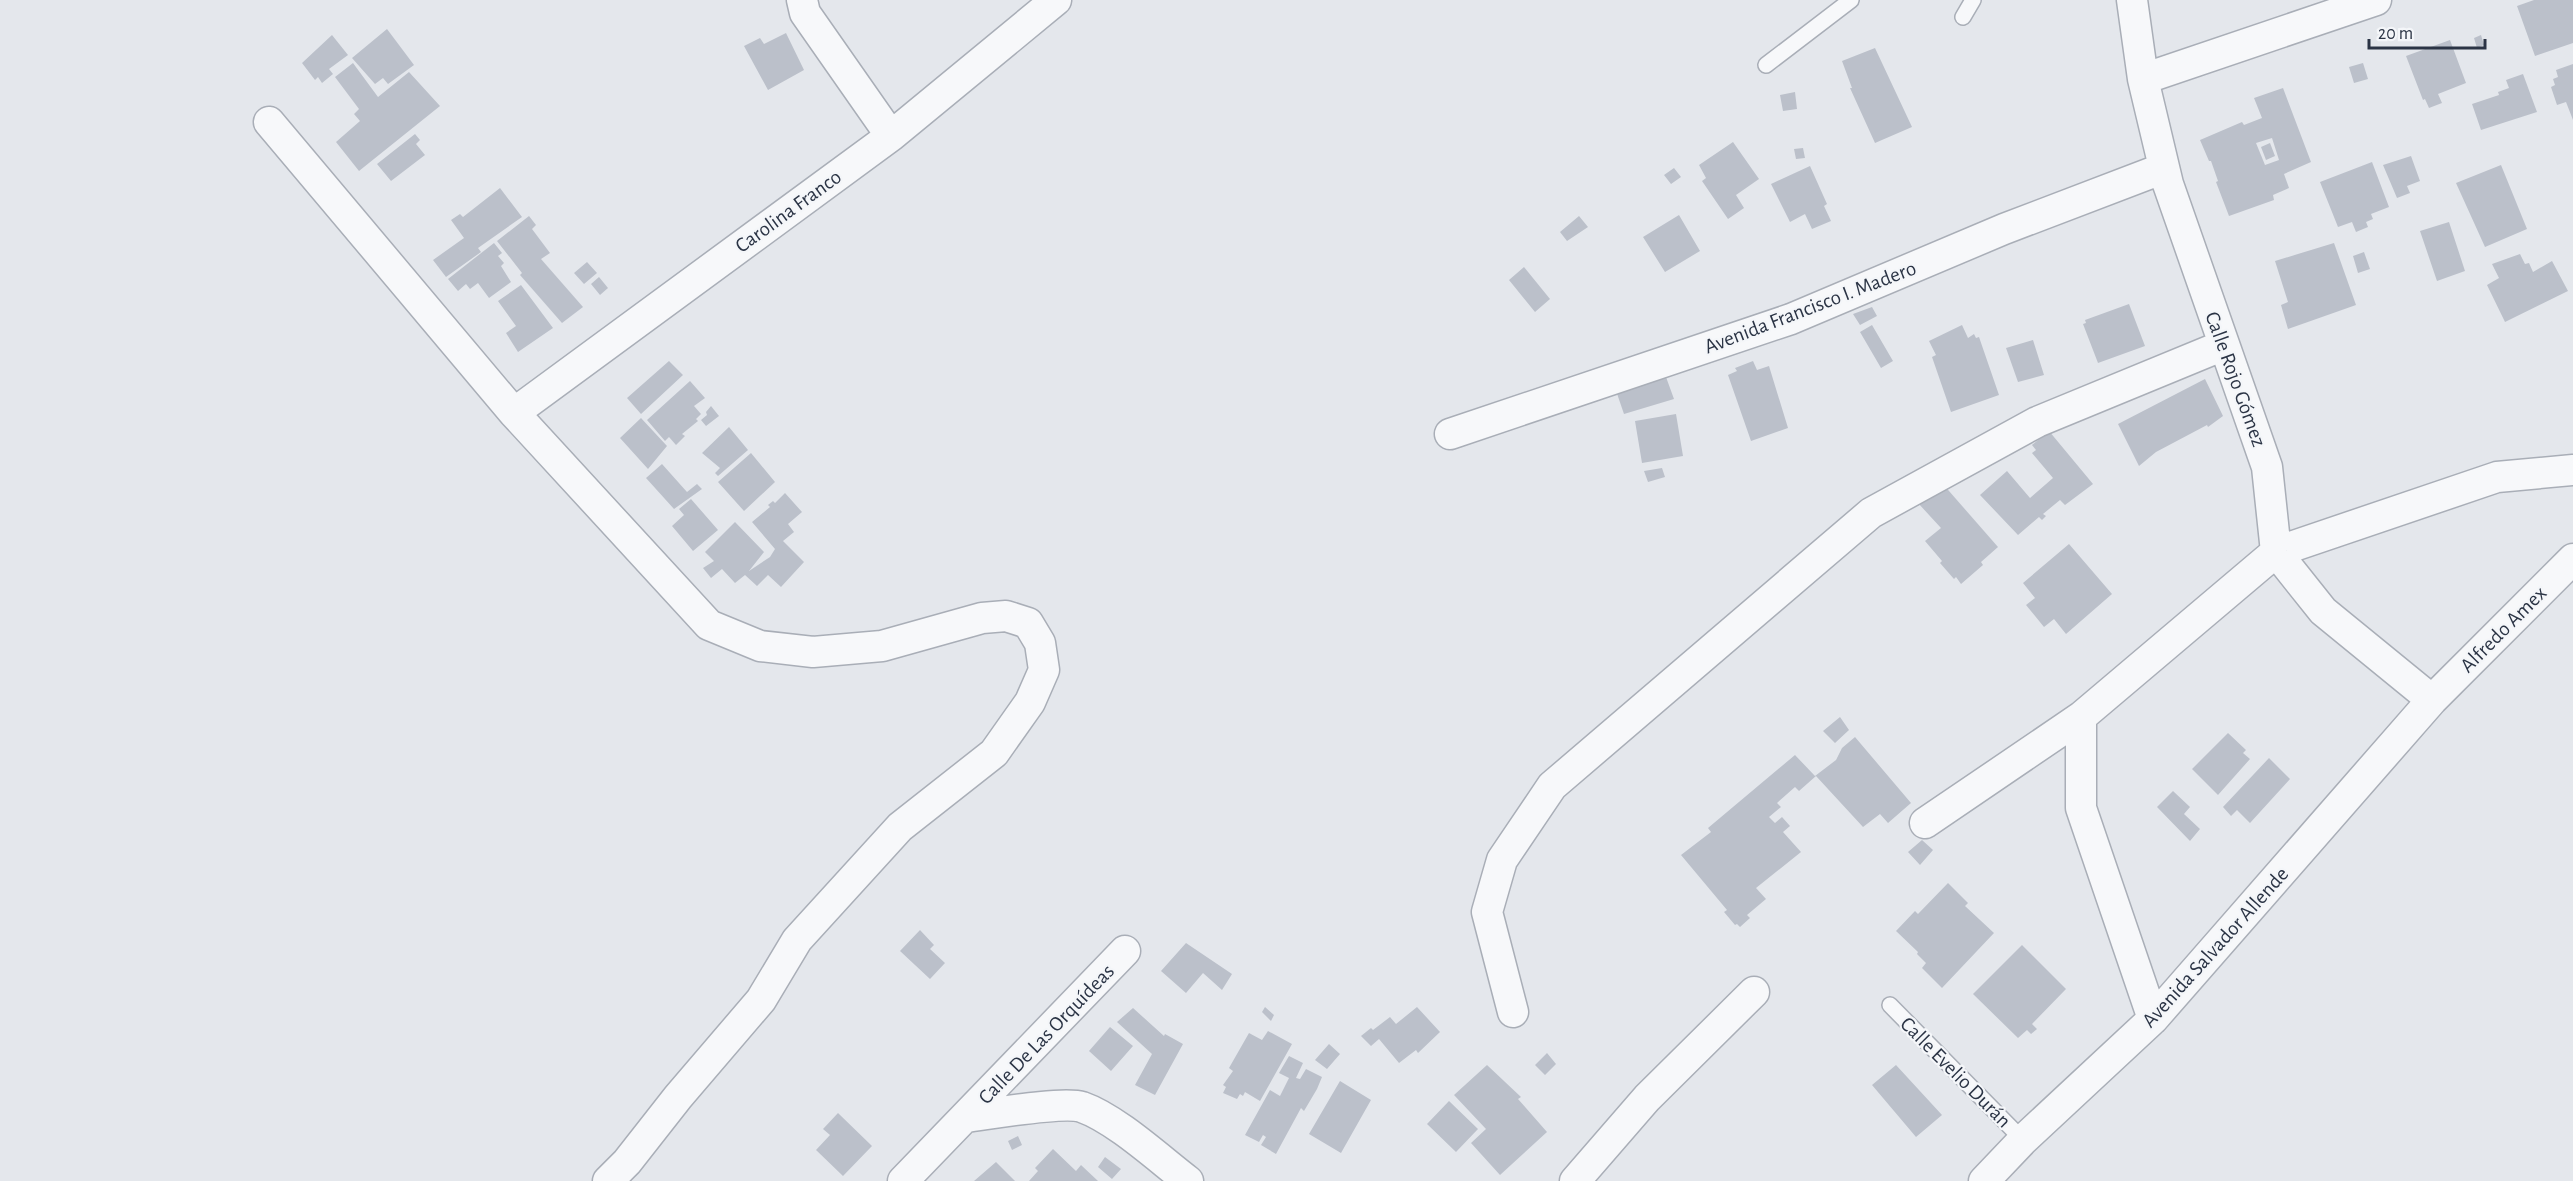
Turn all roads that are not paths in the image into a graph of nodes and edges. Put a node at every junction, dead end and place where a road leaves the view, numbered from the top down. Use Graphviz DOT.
graph roads {
  1 [pos="802,0"];
  2 [pos="1056,0"];
  3 [pos="1851,0"];
  4 [pos="1973,0"];
  5 [pos="2132,0"];
  6 [pos="2376,0"];
  7 [pos="1963,17"];
  8 [pos="1766,65"];
  9 [pos="2143,79"];
  10 [pos="269,122"];
  11 [pos="891,136"];
  12 [pos="2164,168"];
  13 [pos="2224,345"];
  14 [pos="514,413"];
  15 [pos="1450,434"];
  16 [pos="2573,470"];
  17 [pos="2276,552"];
  18 [pos="2573,559"];
  19 [pos="2432,700"];
  20 [pos="2081,717"];
  21 [pos="1925,823"];
  22 [pos="1125,951"];
  23 [pos="1754,992"];
  24 [pos="1890,1005"];
  25 [pos="1513,1012"];
  26 [pos="2152,1019"];
  27 [pos="966,1117"];
  28 [pos="2023,1140"];
  29 [pos="608,1181"];
  30 [pos="903,1181"];
  31 [pos="1188,1181"];
  32 [pos="1575,1181"];
  33 [pos="1984,1181"];
  1 -- 11 [label="street"];
  2 -- 11 [label="street, Carolina Franco"];
  3 -- 8 [label="lane"];
  4 -- 7 [label="lane"];
  5 -- 9 [label="street, Calle Rojo Gómez"];
  6 -- 9 [label="street"];
  9 -- 12 [label="street, Calle Rojo Gómez"];
  10 -- 14 [label="street"];
  11 -- 14 [label="street, Carolina Franco"];
  12 -- 13 [label="street, Calle Rojo Gómez"];
  12 -- 15 [label="street, Avenida Francisco I. Madero"];
  13 -- 17 [label="street, Calle Rojo Gómez"];
  13 -- 25 [label="street"];
  14 -- 29 [label="street"];
  16 -- 17 [label="street"];
  17 -- 19 [label="street"];
  17 -- 20 [label="street"];
  18 -- 19 [label="street, Alfredo Amex"];
  19 -- 26 [label="street, Avenida Salvador Allende"];
  20 -- 21 [label="street"];
  20 -- 26 [label="street"];
  22 -- 27 [label="street, Calle De Las Orquídeas"];
  23 -- 32 [label="street"];
  24 -- 28 [label="lane, Calle Evelio Durán"];
  26 -- 28 [label="street, Avenida Salvador Allende"];
  27 -- 30 [label="street, Calle De Las Orquídeas"];
  27 -- 31 [label="street, Calle De Las Orquídeas"];
  28 -- 33 [label="street, Avenida Salvador Allende"];
}
